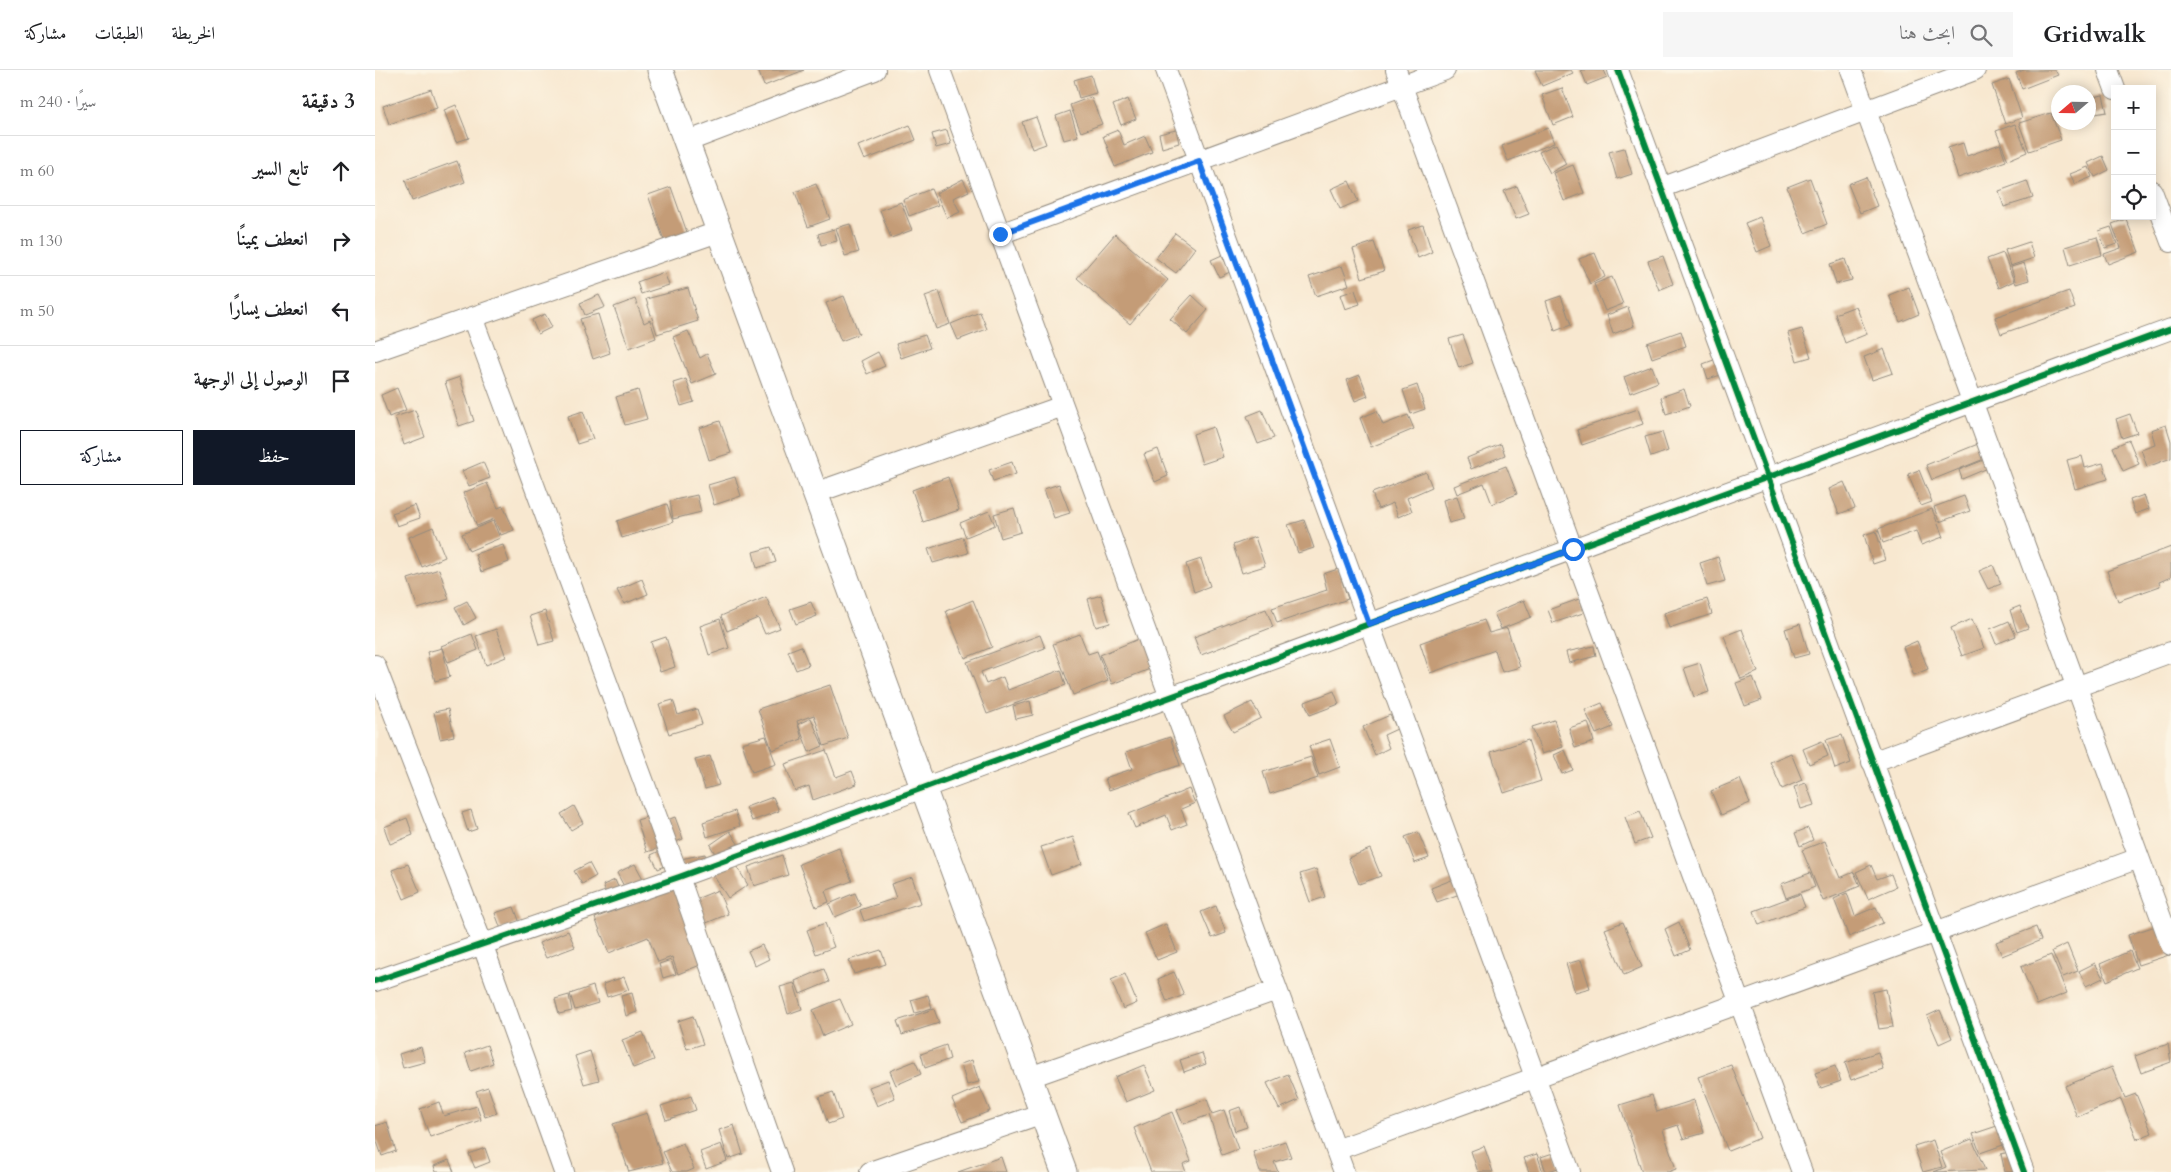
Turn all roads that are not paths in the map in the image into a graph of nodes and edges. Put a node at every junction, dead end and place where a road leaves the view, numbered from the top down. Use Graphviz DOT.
graph roads {
  1 [pos="660,70"];
  2 [pos="875,70"];
  3 [pos="940,70"];
  4 [pos="1166,70"];
  5 [pos="1445,70"];
  6 [pos="1618,70"];
  7 [pos="1851,70"];
  8 [pos="1975,70"];
  9 [pos="2108,70"];
  10 [pos="1399,78"];
  11 [pos="2114,85"];
  12 [pos="1866,111"];
  13 [pos="686,142"];
  14 [pos="1199,161"];
  15 [pos="1661,188"];
  16 [pos="2156,202"];
  17 [pos="718,232"];
  18 [pos="1000,234"];
  19 [pos="2171,242"];
  20 [pos="472,317"];
  21 [pos="2171,329"];
  22 [pos="375,351"];
  23 [pos="1972,402"];
  24 [pos="1063,406"];
  25 [pos="1768,477"];
  26 [pos="815,493"];
  27 [pos="1573,549"];
  28 [pos="1369,624"];
  29 [pos="2171,652"];
  30 [pos="375,665"];
  31 [pos="2077,687"];
  32 [pos="1170,697"];
  33 [pos="1872,762"];
  34 [pos="923,788"];
  35 [pos="2139,858"];
  36 [pos="679,876"];
  37 [pos="1935,932"];
  38 [pos="482,943"];
  39 [pos="2171,945"];
  40 [pos="375,981"];
  41 [pos="1277,990"];
  42 [pos="1740,1003"];
  43 [pos="1030,1077"];
  44 [pos="1535,1078"];
  45 [pos="1043,1113"];
  46 [pos="1336,1150"];
  47 [pos="564,1172"];
  48 [pos="782,1172"];
  49 [pos="870,1172"];
  50 [pos="1064,1172"];
  51 [pos="1344,1172"];
  52 [pos="1570,1172"];
  53 [pos="1802,1172"];
  54 [pos="2024,1172"];
  1 -- 13 [label="street"];
  2 -- 13 [label="street"];
  3 -- 18 [label="street"];
  4 -- 14 [label="street"];
  5 -- 10 [label="street"];
  6 -- 15 [label="street"];
  7 -- 12 [label="street"];
  8 -- 12 [label="street"];
  9 -- 11 [label="street"];
  10 -- 14 [label="street"];
  10 -- 27 [label="street"];
  12 -- 15 [label="street"];
  12 -- 23 [label="street"];
  13 -- 17 [label="street"];
  14 -- 18 [label="street"];
  14 -- 28 [label="street"];
  15 -- 25 [label="street"];
  16 -- 19 [label="street"];
  17 -- 20 [label="street"];
  17 -- 26 [label="street"];
  18 -- 24 [label="street"];
  20 -- 22 [label="street"];
  20 -- 36 [label="street"];
  21 -- 23 [label="street"];
  23 -- 25 [label="street"];
  23 -- 31 [label="street"];
  24 -- 26 [label="street"];
  24 -- 32 [label="street"];
  25 -- 27 [label="street"];
  25 -- 33 [label="street"];
  26 -- 34 [label="street"];
  27 -- 28 [label="street"];
  27 -- 42 [label="street"];
  28 -- 32 [label="street"];
  28 -- 44 [label="street"];
  29 -- 31 [label="street"];
  30 -- 38 [label="street"];
  31 -- 33 [label="street"];
  31 -- 35 [label="street"];
  32 -- 34 [label="street"];
  32 -- 41 [label="street"];
  33 -- 37 [label="street"];
  34 -- 36 [label="street"];
  34 -- 43 [label="street"];
  35 -- 37 [label="street"];
  35 -- 39 [label="street"];
  36 -- 38 [label="street"];
  36 -- 48 [label="street"];
  37 -- 42 [label="street"];
  37 -- 54 [label="street"];
  38 -- 40 [label="street"];
  38 -- 47 [label="street"];
  41 -- 43 [label="street"];
  41 -- 46 [label="street"];
  42 -- 44 [label="street"];
  42 -- 53 [label="street"];
  43 -- 45 [label="street"];
  44 -- 46 [label="street"];
  44 -- 52 [label="street"];
  45 -- 49 [label="street"];
  45 -- 50 [label="street"];
  46 -- 51 [label="street"];
}
